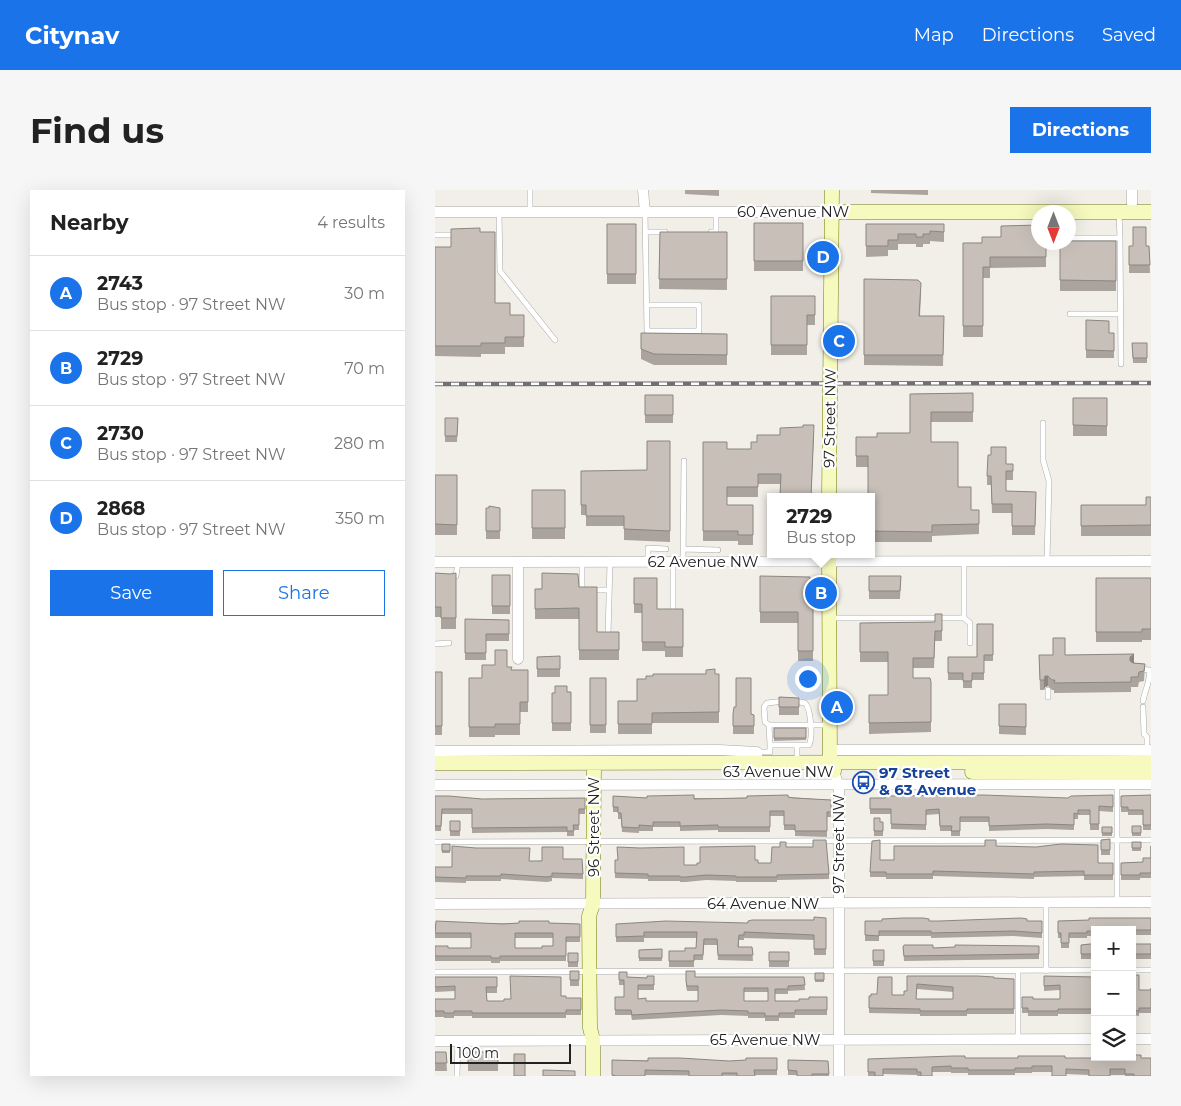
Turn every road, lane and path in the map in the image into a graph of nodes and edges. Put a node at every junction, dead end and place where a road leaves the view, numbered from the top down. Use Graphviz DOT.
graph roads {
  1 [pos="530,190"];
  2 [pos="643,190"];
  3 [pos="831,190"];
  4 [pos="1131,190"];
  5 [pos="435,212"];
  6 [pos="499,212"];
  7 [pos="530,212"];
  8 [pos="645,212"];
  9 [pos="716,212"];
  10 [pos="831,212"];
  11 [pos="1125,212"];
  12 [pos="1151,212"];
  13 [pos="646,232"];
  14 [pos="672,232"];
  15 [pos="707,232"];
  16 [pos="490,234"];
  17 [pos="499,234"];
  18 [pos="462,235"];
  19 [pos="435,236"];
  20 [pos="1076,238"];
  21 [pos="1120,238"];
  22 [pos="647,305"];
  23 [pos="1070,314"];
  24 [pos="1121,314"];
  25 [pos="555,340"];
  26 [pos="1121,364"];
  27 [pos="1043,423"];
  28 [pos="684,461"];
  29 [pos="829,493"];
  30 [pos="665,549"];
  31 [pos="683,549"];
  32 [pos="718,550"];
  33 [pos="829,558"];
  34 [pos="435,562"];
  35 [pos="458,562"];
  36 [pos="518,562"];
  37 [pos="582,562"];
  38 [pos="610,562"];
  39 [pos="648,562"];
  40 [pos="678,562"];
  41 [pos="965,562"];
  42 [pos="1047,562"];
  43 [pos="1151,562"];
  44 [pos="443,580"];
  45 [pos="609,590"];
  46 [pos="673,615"];
  47 [pos="830,618"];
  48 [pos="964,618"];
  49 [pos="608,636"];
  50 [pos="449,643"];
  51 [pos="970,643"];
  52 [pos="435,644"];
  53 [pos="519,659"];
  54 [pos="1134,669"];
  55 [pos="1048,690"];
  56 [pos="1047,697"];
  57 [pos="790,724"];
  58 [pos="769,725"];
  59 [pos="810,725"];
  60 [pos="830,725"];
  61 [pos="790,731"];
  62 [pos="800,743"];
  63 [pos="770,746"];
  64 [pos="435,751"];
  65 [pos="1150,754"];
  66 [pos="503,757"];
  67 [pos="757,757"];
  68 [pos="797,762"];
  69 [pos="435,763"];
  70 [pos="594,767"];
  71 [pos="833,767"];
  72 [pos="435,772"];
  73 [pos="1151,773"];
  74 [pos="1117,784"];
  75 [pos="1151,784"];
  76 [pos="435,785"];
  77 [pos="1117,840"];
  78 [pos="1151,840"];
  79 [pos="594,841"];
  80 [pos="839,841"];
  81 [pos="435,842"];
  82 [pos="1046,902"];
  83 [pos="1117,902"];
  84 [pos="1151,902"];
  85 [pos="839,903"];
  86 [pos="435,904"];
  87 [pos="593,904"];
  88 [pos="1046,970"];
  89 [pos="1091,970"];
  90 [pos="1136,970"];
  91 [pos="1151,970"];
  92 [pos="839,971"];
  93 [pos="1018,971"];
  94 [pos="435,972"];
  95 [pos="593,972"];
  96 [pos="1018,1039"];
  97 [pos="1091,1039"];
  98 [pos="1136,1039"];
  99 [pos="1151,1039"];
  100 [pos="593,1040"];
  101 [pos="839,1040"];
  102 [pos="435,1041"];
  103 [pos="458,1041"];
  104 [pos="457,1076"];
  105 [pos="593,1076"];
  106 [pos="839,1076"];
  1 -- 7 [label="lane"];
  2 -- 8 [label="street"];
  3 -- 10 [label="main road, 97 Street NW"];
  4 -- 11 [label="street"];
  5 -- 6 [label="street, 60 Avenue NW"];
  6 -- 7 [label="street, 60 Avenue NW"];
  6 -- 17 [label="lane"];
  7 -- 8 [label="street, 60 Avenue NW"];
  8 -- 9 [label="street, 60 Avenue NW"];
  8 -- 13 [label="lane"];
  9 -- 10 [label="street, 60 Avenue NW"];
  9 -- 15 [label="lane"];
  10 -- 11 [label="main road, 60 Avenue NW"];
  10 -- 29 [label="main road, 97 Street NW"];
  11 -- 12 [label="main road, 60 Avenue NW"];
  11 -- 21 [label="lane"];
  13 -- 14 [label="lane"];
  13 -- 22 [label="lane"];
  16 -- 17 [label="lane"];
  17 -- 25 [label="lane"];
  18 -- 19 [label="lane"];
  20 -- 21 [label="lane"];
  21 -- 24 [label="lane"];
  22 -- 22 [label="lane"];
  23 -- 24 [label="lane"];
  24 -- 26 [label="lane"];
  27 -- 42 [label="lane"];
  28 -- 31 [label="lane"];
  30 -- 39 [label="lane"];
  31 -- 32 [label="lane"];
  31 -- 40 [label="lane"];
  33 -- 40 [label="street, 62 Avenue NW"];
  33 -- 41 [label="street, 62 Avenue NW"];
  33 -- 47 [label="main road, 97 Street NW"];
  34 -- 35 [label="street, 62 Avenue NW"];
  35 -- 36 [label="street, 62 Avenue NW"];
  35 -- 44 [label="lane"];
  36 -- 37 [label="street, 62 Avenue NW"];
  36 -- 53 [label="street"];
  37 -- 38 [label="street, 62 Avenue NW"];
  37 -- 45 [label="lane"];
  38 -- 39 [label="street, 62 Avenue NW"];
  38 -- 45 [label="lane"];
  39 -- 40 [label="street, 62 Avenue NW"];
  40 -- 46 [label="lane"];
  41 -- 42 [label="street, 62 Avenue NW"];
  41 -- 48 [label="lane"];
  42 -- 43 [label="street, 62 Avenue NW"];
  45 -- 49 [label="lane"];
  47 -- 48 [label="lane"];
  47 -- 60 [label="main road, 97 Street NW"];
  48 -- 51 [label="lane"];
  50 -- 52 [label="lane"];
  54 -- 65 [label="lane"];
  55 -- 56 [label="lane"];
  57 -- 58 [label="lane"];
  57 -- 59 [label="lane"];
  57 -- 61 [label="lane"];
  58 -- 59 [label="lane"];
  58 -- 63 [label="lane"];
  59 -- 60 [label="lane"];
  59 -- 62 [label="lane"];
  60 -- 71 [label="main road, 97 Street NW"];
  62 -- 63 [label="lane"];
  62 -- 68 [label="lane"];
  63 -- 67 [label="lane"];
  64 -- 66 [label="street, 63 Avenue NW"];
  65 -- 71 [label="main road, 63 Avenue NW"];
  66 -- 69 [label="main road, 63 Avenue NW"];
  66 -- 70 [label="main road, 63 Avenue NW"];
  67 -- 68 [label="main road, 63 Avenue NW"];
  67 -- 70 [label="main road, 63 Avenue NW"];
  68 -- 71 [label="main road, 63 Avenue NW"];
  70 -- 71 [label="main road, 63 Avenue NW"];
  70 -- 72 [label="main road, 63 Avenue NW"];
  70 -- 76 [label="street, 63 Avenue NW"];
  70 -- 79 [label="main road, 96 Street NW"];
  71 -- 73 [label="main road, 63 Avenue NW"];
  71 -- 74 [label="street, 63 Avenue NW"];
  71 -- 80 [label="street, 97 Street NW"];
  74 -- 75 [label="street, 63 Avenue NW"];
  74 -- 77 [label="lane"];
  77 -- 78 [label="lane"];
  77 -- 80 [label="lane"];
  77 -- 83 [label="lane"];
  79 -- 80 [label="lane"];
  79 -- 81 [label="lane"];
  79 -- 87 [label="main road, 96 Street NW"];
  80 -- 85 [label="street, 97 Street NW"];
  82 -- 83 [label="street, 64 Avenue NW"];
  82 -- 85 [label="street, 64 Avenue NW"];
  82 -- 88 [label="lane"];
  83 -- 84 [label="street, 64 Avenue NW"];
  85 -- 87 [label="street, 64 Avenue NW"];
  85 -- 92 [label="street, 97 Street NW"];
  86 -- 87 [label="street, 64 Avenue NW"];
  87 -- 95 [label="main road, 96 Street NW"];
  88 -- 89 [label="lane"];
  88 -- 93 [label="lane"];
  90 -- 91 [label="lane"];
  92 -- 93 [label="lane"];
  92 -- 95 [label="lane"];
  92 -- 101 [label="street, 97 Street NW"];
  93 -- 96 [label="lane"];
  94 -- 95 [label="lane"];
  95 -- 100 [label="main road, 96 Street NW"];
  96 -- 97 [label="street, 65 Avenue NW"];
  96 -- 101 [label="street, 65 Avenue NW"];
  98 -- 99 [label="street"];
  100 -- 101 [label="street, 65 Avenue NW"];
  100 -- 103 [label="street, 65 Avenue NW"];
  100 -- 105 [label="main road, 96 Street NW"];
  101 -- 106 [label="street, 97 Street NW"];
  102 -- 103 [label="street, 65 Avenue NW"];
  103 -- 104 [label="lane"];
}
